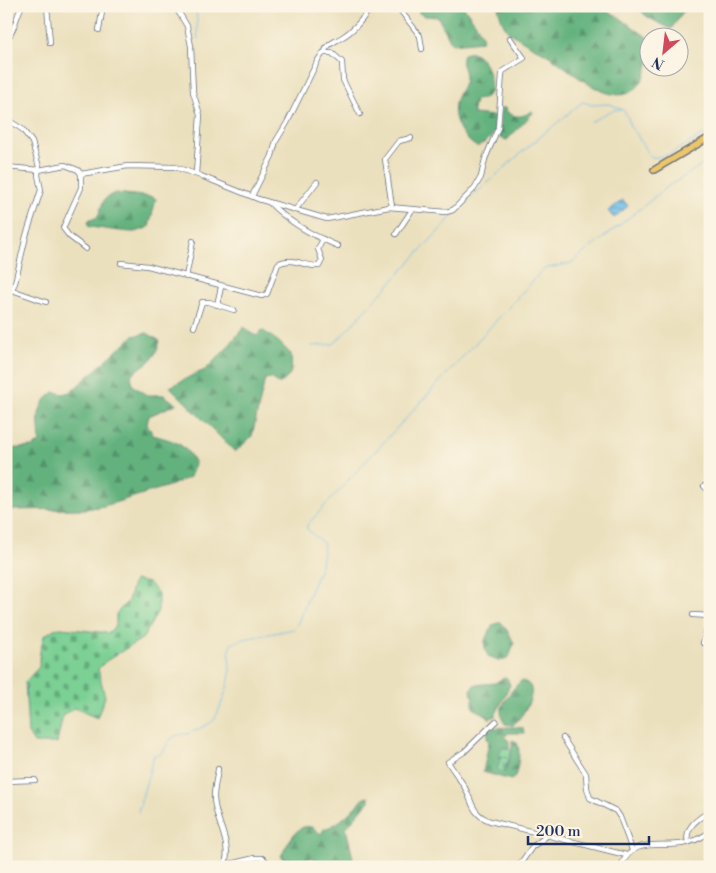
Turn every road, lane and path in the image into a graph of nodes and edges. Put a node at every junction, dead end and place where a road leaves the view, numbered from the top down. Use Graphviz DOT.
graph roads {
  1 [pos="22,6"];
  2 [pos="47,6"];
  3 [pos="103,6"];
  4 [pos="175,6"];
  5 [pos="372,6"];
  6 [pos="396,6"];
  7 [pos="98,30"];
  8 [pos="510,38"];
  9 [pos="6,41"];
  10 [pos="50,43"];
  11 [pos="422,49"];
  12 [pos="324,53"];
  13 [pos="360,114"];
  14 [pos="6,119"];
  15 [pos="710,137"];
  16 [pos="411,138"];
  17 [pos="6,167"];
  18 [pos="38,170"];
  19 [pos="654,170"];
  20 [pos="81,174"];
  21 [pos="196,174"];
  22 [pos="318,182"];
  23 [pos="252,196"];
  24 [pos="269,202"];
  25 [pos="392,207"];
  26 [pos="295,210"];
  27 [pos="412,210"];
  28 [pos="396,234"];
  29 [pos="323,239"];
  30 [pos="193,241"];
  31 [pos="338,246"];
  32 [pos="86,249"];
  33 [pos="121,263"];
  34 [pos="186,277"];
  35 [pos="221,286"];
  36 [pos="12,290"];
  37 [pos="6,301"];
  38 [pos="46,302"];
  39 [pos="217,305"];
  40 [pos="234,310"];
  41 [pos="194,327"];
  42 [pos="704,486"];
  43 [pos="710,492"];
  44 [pos="693,616"];
  45 [pos="710,617"];
  46 [pos="703,643"];
  47 [pos="496,721"];
  48 [pos="563,738"];
  49 [pos="218,769"];
  50 [pos="35,780"];
  51 [pos="6,781"];
  52 [pos="710,811"];
  53 [pos="710,832"];
  54 [pos="548,835"];
  55 [pos="688,843"];
  56 [pos="632,850"];
  57 [pos="626,855"];
  58 [pos="225,865"];
  59 [pos="216,867"];
  60 [pos="274,867"];
  61 [pos="518,867"];
  62 [pos="620,867"];
  1 -- 9 [label="street"];
  2 -- 10 [label="street"];
  3 -- 7 [label="street"];
  4 -- 21 [label="street"];
  5 -- 12 [label="street"];
  6 -- 11 [label="street"];
  8 -- 27 [label="street"];
  12 -- 13 [label="street"];
  12 -- 23 [label="street"];
  14 -- 18 [label="street"];
  15 -- 19 [label="main road"];
  16 -- 25 [label="street"];
  17 -- 18 [label="street"];
  18 -- 20 [label="street"];
  18 -- 36 [label="street"];
  20 -- 21 [label="street"];
  20 -- 32 [label="street"];
  21 -- 23 [label="street"];
  22 -- 26 [label="street"];
  23 -- 24 [label="street"];
  24 -- 26 [label="street"];
  24 -- 29 [label="street"];
  25 -- 26 [label="street"];
  25 -- 27 [label="street"];
  27 -- 28 [label="street"];
  29 -- 31 [label="street"];
  29 -- 35 [label="street"];
  30 -- 34 [label="street"];
  33 -- 34 [label="street"];
  34 -- 35 [label="street"];
  35 -- 39 [label="street"];
  36 -- 37 [label="street"];
  36 -- 38 [label="street"];
  39 -- 40 [label="street"];
  39 -- 41 [label="street"];
  42 -- 43 [label="street"];
  44 -- 45 [label="street"];
  45 -- 46 [label="street"];
  47 -- 54 [label="street"];
  48 -- 56 [label="street"];
  49 -- 58 [label="street"];
  50 -- 51 [label="street"];
  52 -- 55 [label="street"];
  53 -- 55 [label="street"];
  54 -- 57 [label="street"];
  54 -- 61 [label="street"];
  55 -- 56 [label="street"];
  56 -- 57 [label="street"];
  57 -- 62 [label="street"];
  58 -- 59 [label="street"];
  58 -- 60 [label="street"];
}
